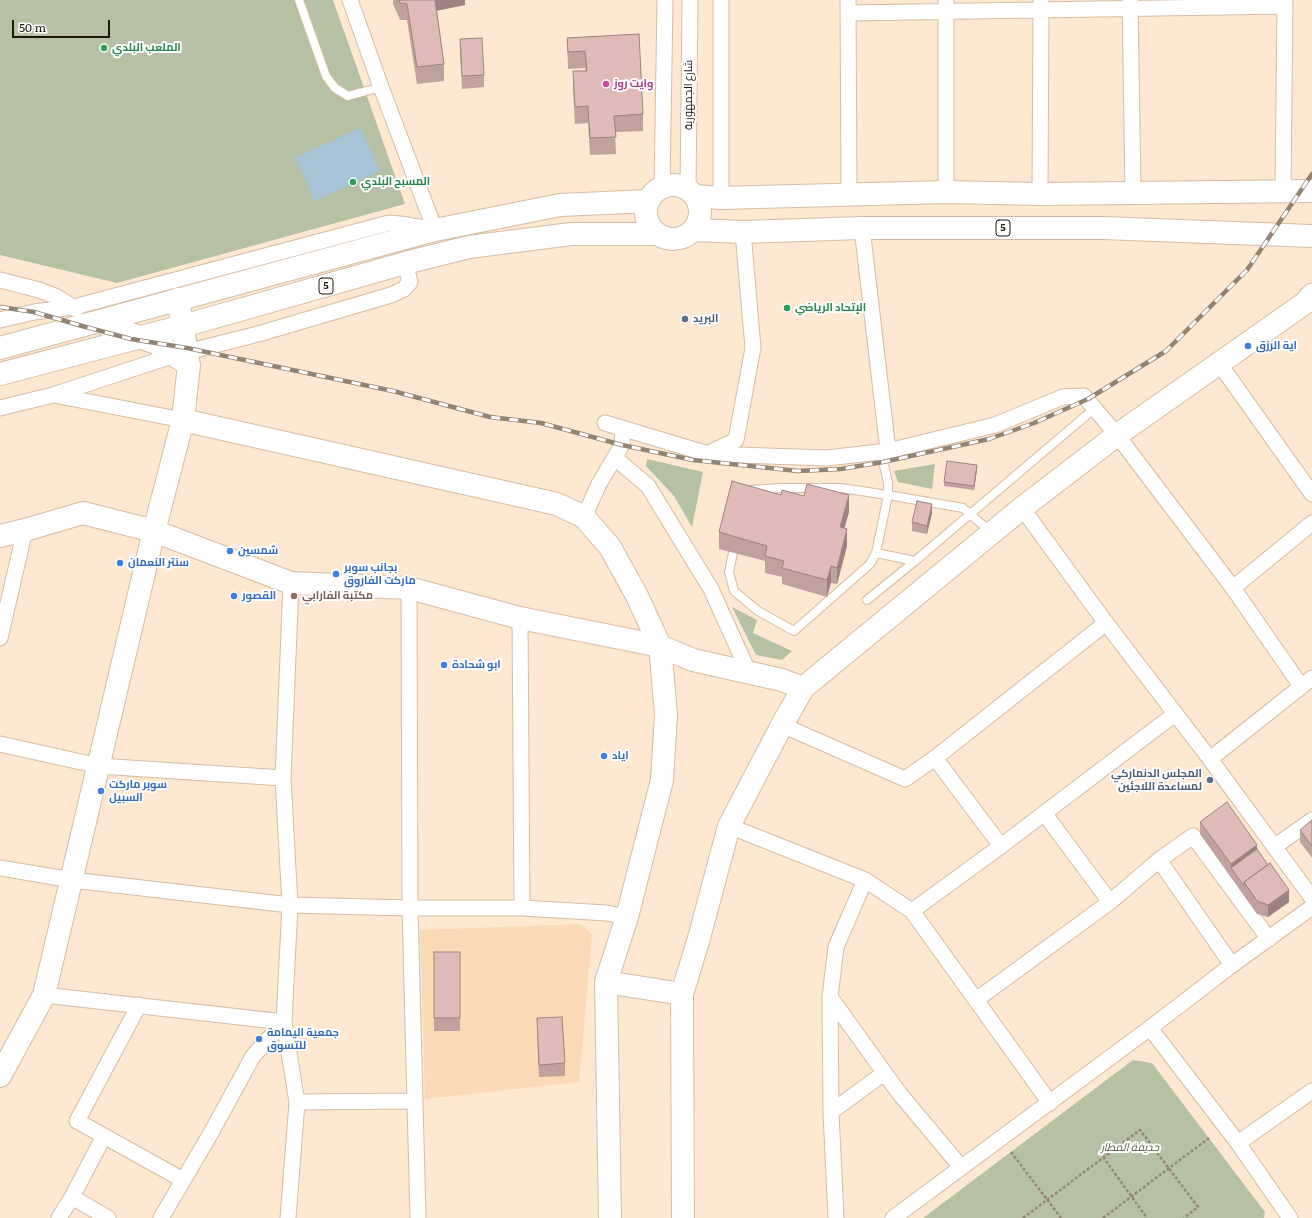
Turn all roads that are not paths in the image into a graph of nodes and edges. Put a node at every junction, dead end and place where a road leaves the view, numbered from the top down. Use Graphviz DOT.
graph roads {
  1 [pos="299,0"];
  2 [pos="350,0"];
  3 [pos="665,0"];
  4 [pos="690,0"];
  5 [pos="721,0"];
  6 [pos="1285,3"];
  7 [pos="1130,4"];
  8 [pos="946,6"];
  9 [pos="1041,6"];
  10 [pos="848,7"];
  11 [pos="381,87"];
  12 [pos="1312,191"];
  13 [pos="946,192"];
  14 [pos="1283,192"];
  15 [pos="692,193"];
  16 [pos="1133,193"];
  17 [pos="849,194"];
  18 [pos="1040,194"];
  19 [pos="655,195"];
  20 [pos="721,198"];
  21 [pos="862,228"];
  22 [pos="435,230"];
  23 [pos="693,230"];
  24 [pos="743,232"];
  25 [pos="657,234"];
  26 [pos="1312,236"];
  27 [pos="405,263"];
  28 [pos="0,280"];
  29 [pos="178,299"];
  30 [pos="1310,303"];
  31 [pos="74,307"];
  32 [pos="0,320"];
  33 [pos="98,322"];
  34 [pos="183,326"];
  35 [pos="140,337"];
  36 [pos="0,348"];
  37 [pos="184,357"];
  38 [pos="1219,363"];
  39 [pos="0,374"];
  40 [pos="53,395"];
  41 [pos="0,408"];
  42 [pos="1095,408"];
  43 [pos="183,420"];
  44 [pos="605,423"];
  45 [pos="623,429"];
  46 [pos="1118,435"];
  47 [pos="885,452"];
  48 [pos="708,454"];
  49 [pos="615,458"];
  50 [pos="745,493"];
  51 [pos="1312,494"];
  52 [pos="888,495"];
  53 [pos="1022,508"];
  54 [pos="971,514"];
  55 [pos="584,517"];
  56 [pos="1312,522"];
  57 [pos="25,530"];
  58 [pos="154,531"];
  59 [pos="991,532"];
  60 [pos="0,536"];
  61 [pos="733,553"];
  62 [pos="876,553"];
  63 [pos="915,561"];
  64 [pos="291,583"];
  65 [pos="410,588"];
  66 [pos="1233,588"];
  67 [pos="867,600"];
  68 [pos="520,618"];
  69 [pos="1106,623"];
  70 [pos="0,638"];
  71 [pos="660,646"];
  72 [pos="749,673"];
  73 [pos="1307,682"];
  74 [pos="803,688"];
  75 [pos="1175,714"];
  76 [pos="782,725"];
  77 [pos="0,744"];
  78 [pos="935,758"];
  79 [pos="1210,759"];
  80 [pos="99,766"];
  81 [pos="283,778"];
  82 [pos="1044,813"];
  83 [pos="1312,820"];
  84 [pos="728,826"];
  85 [pos="1001,846"];
  86 [pos="1274,847"];
  87 [pos="1160,860"];
  88 [pos="0,868"];
  89 [pos="72,880"];
  90 [pos="865,880"];
  91 [pos="1312,898"];
  92 [pos="1110,902"];
  93 [pos="290,905"];
  94 [pos="1312,907"];
  95 [pos="410,908"];
  96 [pos="522,908"];
  97 [pos="912,911"];
  98 [pos="627,917"];
  99 [pos="1269,939"];
  100 [pos="1232,965"];
  101 [pos="606,982"];
  102 [pos="44,994"];
  103 [pos="682,994"];
  104 [pos="830,997"];
  105 [pos="976,1000"];
  106 [pos="139,1006"];
  107 [pos="284,1022"];
  108 [pos="1150,1028"];
  109 [pos="884,1073"];
  110 [pos="0,1076"];
  111 [pos="1312,1090"];
  112 [pos="415,1101"];
  113 [pos="297,1102"];
  114 [pos="1050,1103"];
  115 [pos="831,1112"];
  116 [pos="104,1136"];
  117 [pos="1238,1142"];
  118 [pos="961,1167"];
  119 [pos="183,1180"];
  120 [pos="72,1196"];
  121 [pos="59,1218"];
  122 [pos="108,1218"];
  123 [pos="161,1218"];
  124 [pos="288,1218"];
  125 [pos="418,1218"];
  126 [pos="610,1218"];
  127 [pos="683,1218"];
  128 [pos="836,1218"];
  129 [pos="893,1218"];
  130 [pos="1290,1218"];
  1 -- 11 [label="lane"];
  2 -- 11 [label="street"];
  3 -- 19 [label="street"];
  4 -- 15 [label="street, شارع الجمهورية"];
  5 -- 20 [label="street"];
  6 -- 7 [label="street"];
  6 -- 14 [label="street"];
  7 -- 9 [label="street"];
  7 -- 16 [label="street"];
  8 -- 9 [label="street"];
  8 -- 10 [label="street"];
  8 -- 13 [label="street"];
  9 -- 18 [label="street"];
  10 -- 17 [label="street"];
  11 -- 22 [label="street"];
  12 -- 14 [label="street"];
  13 -- 17 [label="street"];
  13 -- 18 [label="street"];
  14 -- 16 [label="street"];
  15 -- 19 [label="street"];
  15 -- 20 [label="street"];
  15 -- 23 [label="street"];
  16 -- 18 [label="street"];
  17 -- 20 [label="street"];
  19 -- 22 [label="street, 5"];
  19 -- 25 [label="street"];
  21 -- 24 [label="street, 5"];
  21 -- 26 [label="street, 5"];
  21 -- 47 [label="street"];
  22 -- 29 [label="street, 5"];
  22 -- 31 [label="street"];
  23 -- 24 [label="street, 5"];
  23 -- 25 [label="street"];
  24 -- 48 [label="street"];
  25 -- 27 [label="street, 5"];
  27 -- 34 [label="street, 5"];
  27 -- 37 [label="street"];
  28 -- 31 [label="street"];
  29 -- 33 [label="street, 5"];
  29 -- 34 [label="street"];
  30 -- 38 [label="street"];
  31 -- 32 [label="street"];
  31 -- 33 [label="street"];
  33 -- 35 [label="street"];
  33 -- 36 [label="street, 5"];
  34 -- 35 [label="street, 5"];
  34 -- 37 [label="street"];
  35 -- 37 [label="street"];
  35 -- 39 [label="street, 5"];
  37 -- 40 [label="street"];
  37 -- 43 [label="street"];
  38 -- 46 [label="street"];
  38 -- 51 [label="street"];
  40 -- 41 [label="street"];
  40 -- 43 [label="street"];
  42 -- 46 [label="street"];
  42 -- 47 [label="street"];
  42 -- 54 [label="lane"];
  43 -- 55 [label="street"];
  43 -- 58 [label="street"];
  44 -- 45 [label="street"];
  45 -- 48 [label="street"];
  45 -- 49 [label="street"];
  46 -- 53 [label="street"];
  46 -- 66 [label="street"];
  47 -- 48 [label="street"];
  47 -- 52 [label="lane"];
  49 -- 55 [label="street"];
  49 -- 72 [label="street"];
  50 -- 52 [label="lane"];
  52 -- 54 [label="lane"];
  52 -- 62 [label="lane"];
  53 -- 59 [label="street"];
  53 -- 69 [label="street"];
  54 -- 59 [label="lane"];
  54 -- 63 [label="lane"];
  55 -- 71 [label="street"];
  56 -- 66 [label="street"];
  57 -- 58 [label="street"];
  57 -- 60 [label="street"];
  57 -- 70 [label="street"];
  58 -- 64 [label="street"];
  58 -- 80 [label="street"];
  59 -- 74 [label="street"];
  61 -- 62 [label="lane"];
  62 -- 63 [label="lane"];
  63 -- 67 [label="lane"];
  64 -- 65 [label="street"];
  64 -- 81 [label="street"];
  65 -- 68 [label="street"];
  65 -- 95 [label="street"];
  66 -- 73 [label="street"];
  68 -- 71 [label="street"];
  68 -- 96 [label="street"];
  69 -- 75 [label="street"];
  69 -- 78 [label="street"];
  71 -- 72 [label="street"];
  71 -- 98 [label="street"];
  72 -- 74 [label="street"];
  73 -- 79 [label="street"];
  74 -- 76 [label="street"];
  75 -- 79 [label="street"];
  75 -- 82 [label="street"];
  76 -- 78 [label="street"];
  76 -- 84 [label="street"];
  77 -- 80 [label="street"];
  78 -- 85 [label="street"];
  79 -- 86 [label="street"];
  80 -- 81 [label="street"];
  80 -- 89 [label="street"];
  81 -- 93 [label="street"];
  82 -- 85 [label="street"];
  82 -- 92 [label="street"];
  83 -- 86 [label="street"];
  84 -- 90 [label="street"];
  84 -- 103 [label="street"];
  85 -- 97 [label="street"];
  86 -- 91 [label="street"];
  87 -- 92 [label="street"];
  87 -- 99 [label="street"];
  87 -- 100 [label="street"];
  88 -- 89 [label="street"];
  89 -- 93 [label="street"];
  89 -- 102 [label="street"];
  90 -- 97 [label="street"];
  90 -- 104 [label="street"];
  92 -- 105 [label="street"];
  93 -- 95 [label="street"];
  93 -- 107 [label="street"];
  94 -- 99 [label="street"];
  95 -- 96 [label="street"];
  95 -- 112 [label="street"];
  96 -- 98 [label="street"];
  97 -- 105 [label="street"];
  98 -- 101 [label="street"];
  99 -- 100 [label="street"];
  100 -- 108 [label="street"];
  101 -- 103 [label="street"];
  101 -- 126 [label="street"];
  102 -- 106 [label="street"];
  102 -- 110 [label="street"];
  103 -- 127 [label="street"];
  104 -- 109 [label="street"];
  104 -- 115 [label="street"];
  105 -- 114 [label="street"];
  106 -- 107 [label="street"];
  106 -- 116 [label="street"];
  107 -- 113 [label="street"];
  107 -- 119 [label="street"];
  108 -- 114 [label="street"];
  108 -- 117 [label="street"];
  109 -- 115 [label="street"];
  109 -- 118 [label="street"];
  111 -- 117 [label="street"];
  112 -- 113 [label="street"];
  112 -- 125 [label="street"];
  113 -- 124 [label="street"];
  114 -- 118 [label="street"];
  115 -- 128 [label="street"];
  116 -- 119 [label="street"];
  116 -- 120 [label="street"];
  117 -- 130 [label="street"];
  118 -- 129 [label="street"];
  119 -- 123 [label="street"];
  120 -- 121 [label="street"];
  120 -- 122 [label="street"];
}
